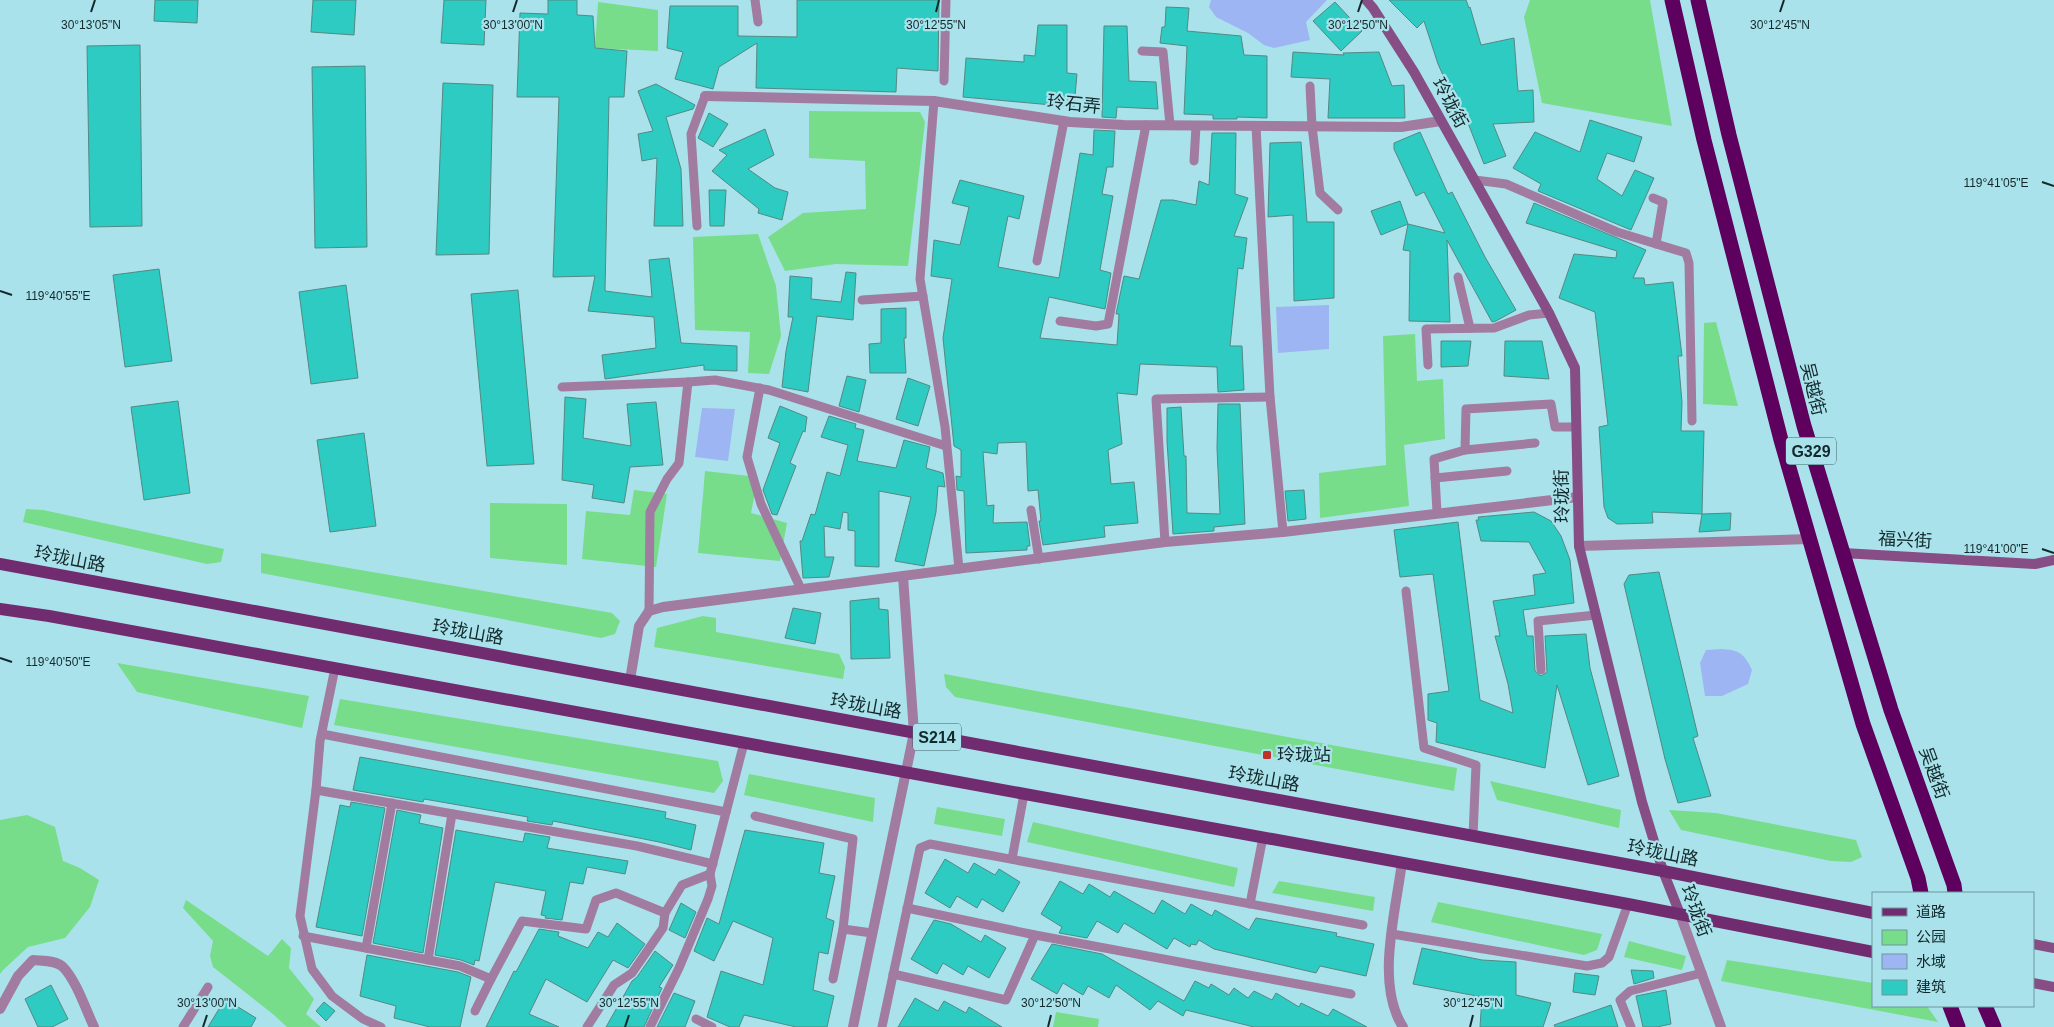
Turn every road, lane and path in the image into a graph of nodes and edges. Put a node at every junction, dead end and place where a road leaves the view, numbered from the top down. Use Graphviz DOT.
graph roads {
  1 [pos="755,0"];
  2 [pos="946,0"];
  3 [pos="1366,0"];
  4 [pos="1672,0"];
  5 [pos="1698,0"];
  6 [pos="758,22"];
  7 [pos="1142,51"];
  8 [pos="944,81"];
  9 [pos="1310,86"];
  10 [pos="705,96"];
  11 [pos="934,101"];
  12 [pos="1064,121"];
  13 [pos="1441,121"];
  14 [pos="1146,125"];
  15 [pos="1170,125"];
  16 [pos="1196,126"];
  17 [pos="1256,126"];
  18 [pos="1312,126"];
  19 [pos="1194,161"];
  20 [pos="1475,180"];
  21 [pos="1653,198"];
  22 [pos="1338,210"];
  23 [pos="697,226"];
  24 [pos="1656,244"];
  25 [pos="1038,261"];
  26 [pos="1458,276"];
  27 [pos="923,296"];
  28 [pos="862,300"];
  29 [pos="1549,313"];
  30 [pos="1060,321"];
  31 [pos="1470,328"];
  32 [pos="1428,364"];
  33 [pos="688,382"];
  34 [pos="562,387"];
  35 [pos="760,388"];
  36 [pos="1270,398"];
  37 [pos="1692,421"];
  38 [pos="1576,427"];
  39 [pos="1536,443"];
  40 [pos="946,446"];
  41 [pos="1465,450"];
  42 [pos="1507,471"];
  43 [pos="1435,478"];
  44 [pos="1578,497"];
  45 [pos="1031,510"];
  46 [pos="1437,512"];
  47 [pos="1283,532"];
  48 [pos="1810,539"];
  49 [pos="1165,542"];
  50 [pos="1579,546"];
  51 [pos="1843,553"];
  52 [pos="1039,559"];
  53 [pos="2054,560"];
  54 [pos="0,564"];
  55 [pos="959,569"];
  56 [pos="904,576"];
  57 [pos="801,589"];
  58 [pos="1406,591"];
  59 [pos="0,609"];
  60 [pos="649,611"];
  61 [pos="1596,615"];
  62 [pos="335,668"];
  63 [pos="1541,670"];
  64 [pos="630,680"];
  65 [pos="914,732"];
  66 [pos="322,734"];
  67 [pos="744,743"];
  68 [pos="905,772"];
  69 [pos="316,790"];
  70 [pos="1024,794"];
  71 [pos="392,803"];
  72 [pos="726,812"];
  73 [pos="452,814"];
  74 [pos="755,816"];
  75 [pos="1474,836"];
  76 [pos="1263,837"];
  77 [pos="1012,859"];
  78 [pos="1402,862"];
  79 [pos="712,864"];
  80 [pos="1663,871"];
  81 [pos="710,874"];
  82 [pos="1921,892"];
  83 [pos="1955,892"];
  84 [pos="1250,904"];
  85 [pos="1628,904"];
  86 [pos="907,908"];
  87 [pos="665,913"];
  88 [pos="1872,913"];
  89 [pos="1680,914"];
  90 [pos="1363,925"];
  91 [pos="843,929"];
  92 [pos="872,933"];
  93 [pos="1392,934"];
  94 [pos="1035,935"];
  95 [pos="303,936"];
  96 [pos="2034,944"];
  97 [pos="366,948"];
  98 [pos="2054,948"];
  99 [pos="1872,952"];
  100 [pos="428,960"];
  101 [pos="893,974"];
  102 [pos="1702,974"];
  103 [pos="491,979"];
  104 [pos="833,979"];
  105 [pos="2034,983"];
  106 [pos="208,986"];
  107 [pos="2054,987"];
  108 [pos="1351,994"];
  109 [pos="1950,1007"];
  110 [pos="1986,1007"];
  111 [pos="0,1009"];
  112 [pos="475,1011"];
  113 [pos="696,1019"];
  114 [pos="94,1027"];
  115 [pos="183,1027"];
  116 [pos="381,1027"];
  117 [pos="587,1027"];
  118 [pos="650,1027"];
  119 [pos="712,1027"];
  120 [pos="853,1027"];
  121 [pos="882,1027"];
  122 [pos="1403,1027"];
  123 [pos="1631,1027"];
  124 [pos="1721,1027"];
  125 [pos="1958,1027"];
  126 [pos="1994,1027"];
  1 -- 6 [label="lane"];
  2 -- 8 [label="lane"];
  3 -- 13 [label="street, 玲珑街"];
  4 -- 48 [label="highway, G329"];
  5 -- 51 [label="highway, 吴越街 / G329"];
  7 -- 15 [label="lane"];
  9 -- 18 [label="lane"];
  10 -- 11 [label="street, 玲石弄"];
  10 -- 23 [label="lane"];
  11 -- 12 [label="street, 玲石弄"];
  11 -- 27 [label="lane"];
  12 -- 14 [label="street, 玲石弄"];
  12 -- 25 [label="lane"];
  13 -- 18 [label="street, 玲石弄"];
  13 -- 20 [label="street, 玲珑街"];
  14 -- 15 [label="street, 玲石弄"];
  14 -- 30 [label="lane"];
  15 -- 16 [label="street, 玲石弄"];
  16 -- 17 [label="street, 玲石弄"];
  16 -- 19 [label="lane"];
  17 -- 18 [label="street, 玲石弄"];
  17 -- 36 [label="lane"];
  18 -- 22 [label="lane"];
  20 -- 24 [label="lane"];
  20 -- 29 [label="street, 玲珑街"];
  21 -- 24 [label="lane"];
  24 -- 37 [label="lane"];
  26 -- 31 [label="lane"];
  27 -- 28 [label="lane"];
  27 -- 40 [label="lane"];
  29 -- 31 [label="lane"];
  29 -- 38 [label="street, 玲珑街"];
  31 -- 32 [label="lane"];
  33 -- 34 [label="lane"];
  33 -- 35 [label="lane"];
  33 -- 60 [label="lane"];
  35 -- 40 [label="lane"];
  35 -- 57 [label="lane"];
  36 -- 47 [label="lane"];
  36 -- 49 [label="lane"];
  38 -- 41 [label="lane"];
  38 -- 44 [label="street, 玲珑街"];
  39 -- 41 [label="lane"];
  40 -- 55 [label="lane"];
  41 -- 43 [label="lane"];
  42 -- 43 [label="lane"];
  43 -- 46 [label="lane"];
  44 -- 46 [label="street"];
  44 -- 50 [label="street, 玲珑街"];
  45 -- 52 [label="lane"];
  46 -- 47 [label="street"];
  47 -- 49 [label="street"];
  48 -- 50 [label="street"];
  48 -- 82 [label="highway, G329"];
  49 -- 52 [label="street"];
  50 -- 61 [label="street, 玲珑街"];
  51 -- 53 [label="street, 福兴街"];
  51 -- 83 [label="highway, 吴越街 / G329"];
  52 -- 55 [label="street"];
  54 -- 64 [label="main road, 玲珑山路 / S214"];
  55 -- 56 [label="street"];
  56 -- 57 [label="street"];
  56 -- 65 [label="street"];
  57 -- 60 [label="street"];
  58 -- 75 [label="lane"];
  59 -- 62 [label="main road, S214"];
  60 -- 64 [label="street"];
  61 -- 63 [label="lane"];
  61 -- 80 [label="street, 玲珑街"];
  62 -- 66 [label="lane"];
  62 -- 67 [label="main road, S214"];
  64 -- 65 [label="main road, 玲珑山路 / S214"];
  65 -- 68 [label="street"];
  65 -- 75 [label="main road, 玲珑山路 / S214"];
  66 -- 69 [label="lane"];
  66 -- 72 [label="lane"];
  67 -- 68 [label="main road, S214"];
  67 -- 72 [label="lane"];
  68 -- 70 [label="main road, S214"];
  68 -- 92 [label="street"];
  69 -- 71 [label="lane"];
  69 -- 95 [label="lane"];
  70 -- 76 [label="main road, S214"];
  70 -- 77 [label="lane"];
  71 -- 73 [label="lane"];
  71 -- 97 [label="lane"];
  72 -- 79 [label="lane"];
  73 -- 79 [label="lane"];
  73 -- 100 [label="lane"];
  74 -- 91 [label="lane"];
  75 -- 80 [label="main road, 玲珑山路 / S214"];
  76 -- 78 [label="main road, S214"];
  76 -- 84 [label="lane"];
  77 -- 84 [label="lane"];
  77 -- 86 [label="lane"];
  78 -- 85 [label="main road, S214"];
  78 -- 93 [label="street"];
  79 -- 81 [label="lane"];
  80 -- 88 [label="main road, 玲珑山路 / S214"];
  80 -- 89 [label="street, 玲珑街"];
  81 -- 87 [label="lane"];
  81 -- 118 [label="lane"];
  84 -- 90 [label="lane"];
  85 -- 89 [label="main road, S214"];
  85 -- 93 [label="lane"];
  86 -- 94 [label="lane"];
  86 -- 101 [label="lane"];
  87 -- 103 [label="lane"];
  87 -- 117 [label="lane"];
  89 -- 99 [label="main road, S214"];
  89 -- 102 [label="street, 玲珑街"];
  91 -- 92 [label="lane"];
  91 -- 104 [label="lane"];
  92 -- 120 [label="street"];
  93 -- 122 [label="street"];
  94 -- 101 [label="lane"];
  94 -- 108 [label="lane"];
  95 -- 97 [label="lane"];
  95 -- 116 [label="lane"];
  96 -- 98 [label="street"];
  97 -- 100 [label="lane"];
  100 -- 103 [label="lane"];
  101 -- 121 [label="lane"];
  102 -- 123 [label="lane"];
  102 -- 124 [label="street, 玲珑街"];
  103 -- 112 [label="lane"];
  105 -- 107 [label="street"];
  106 -- 115 [label="lane"];
  109 -- 125 [label="highway"];
  110 -- 126 [label="highway"];
  111 -- 114 [label="street"];
  113 -- 119 [label="lane"];
}
